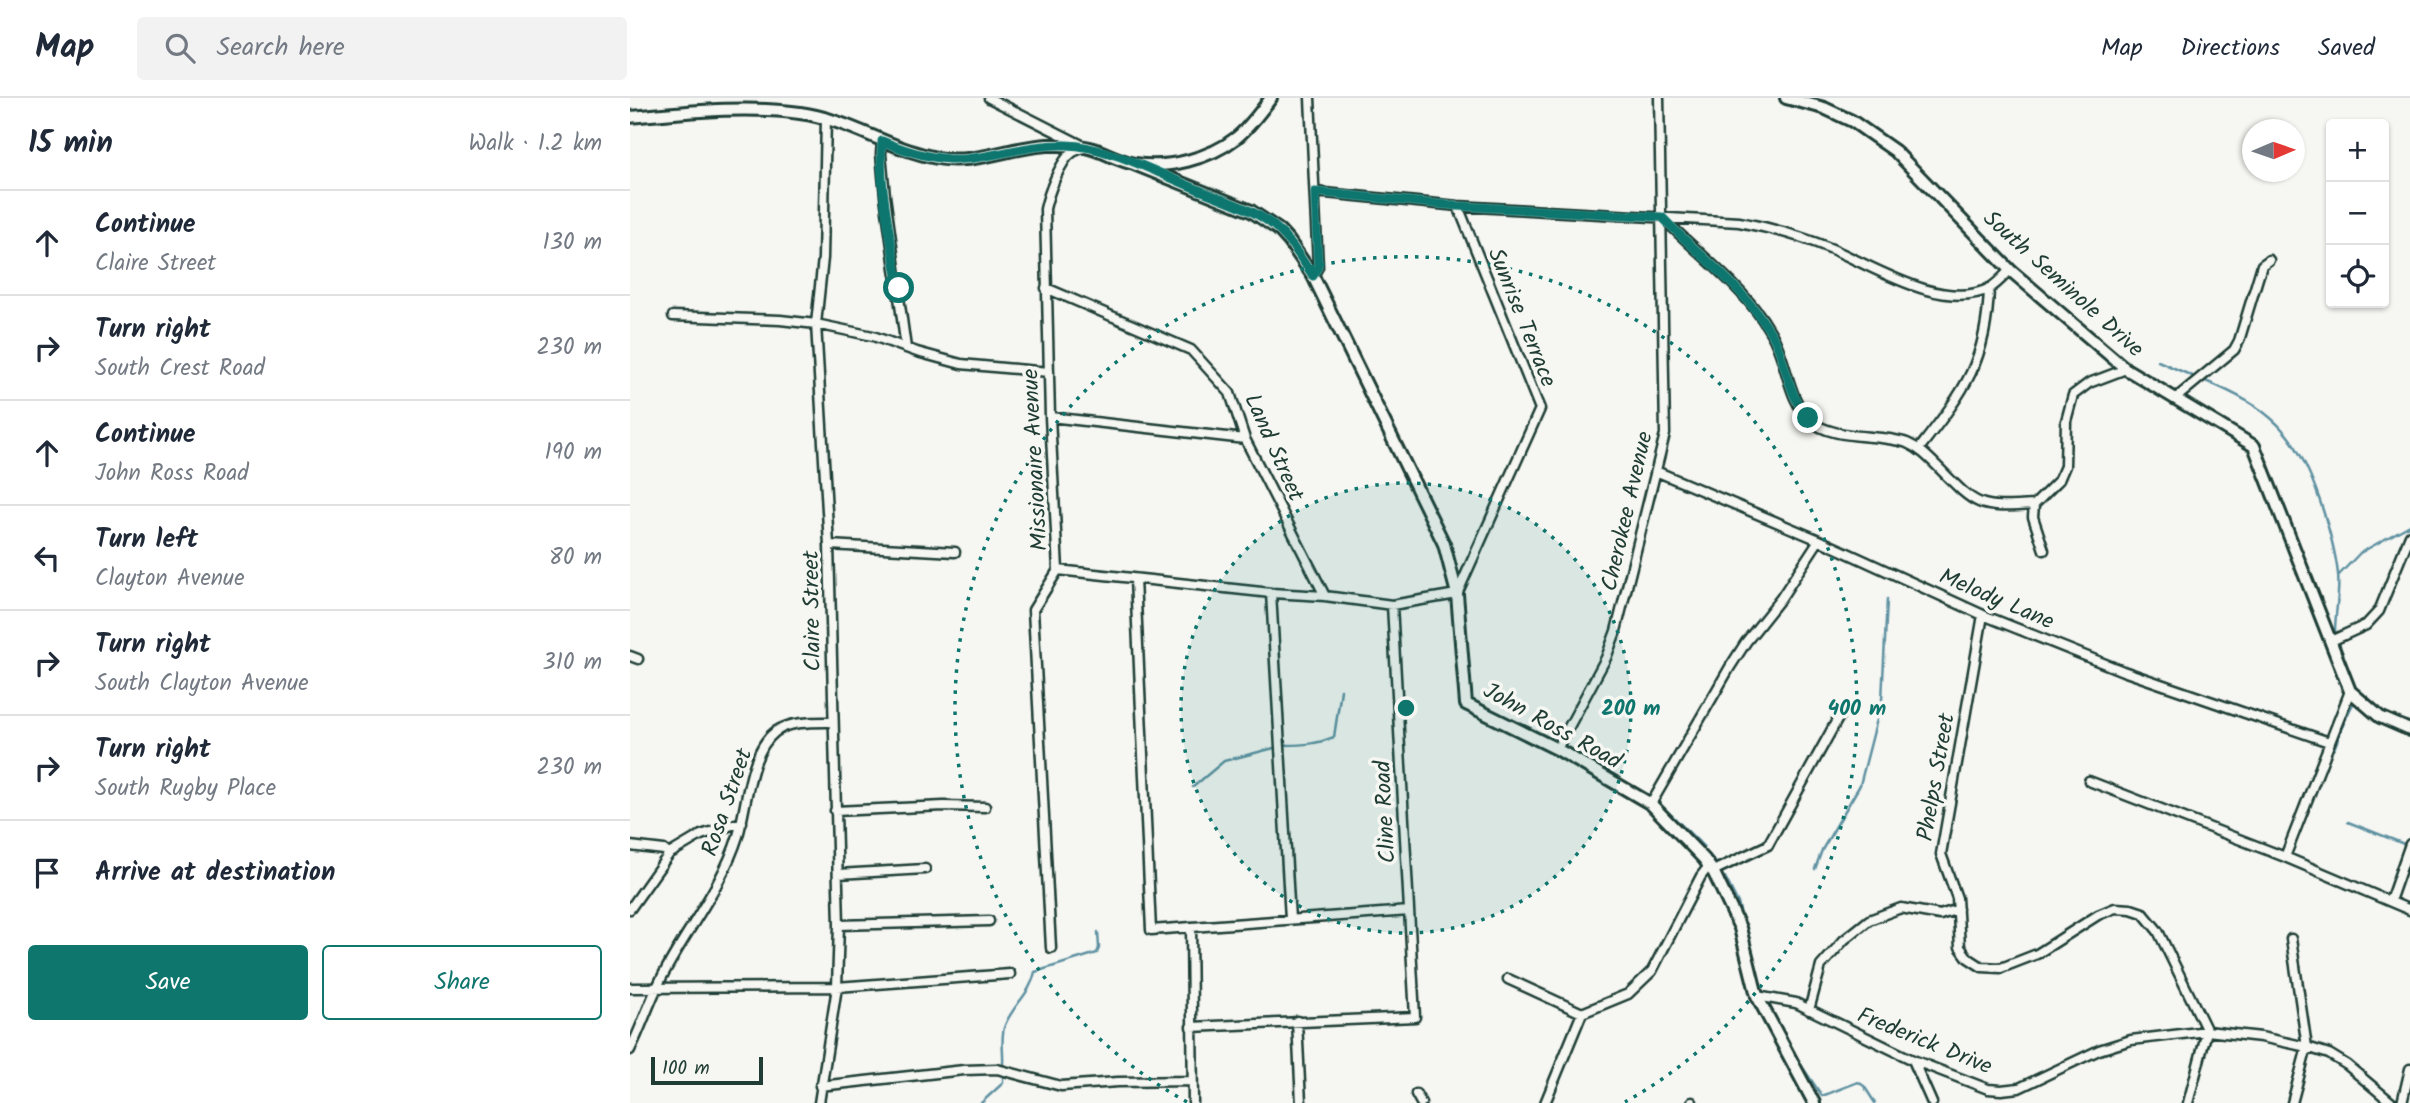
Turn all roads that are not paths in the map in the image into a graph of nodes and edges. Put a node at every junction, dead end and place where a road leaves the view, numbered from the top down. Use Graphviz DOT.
graph roads {
  1 [pos="989,98"];
  2 [pos="1271,98"];
  3 [pos="1310,98"];
  4 [pos="1659,98"];
  5 [pos="1786,98"];
  6 [pos="630,117"];
  7 [pos="826,118"];
  8 [pos="882,141"];
  9 [pos="1087,147"];
  10 [pos="1134,163"];
  11 [pos="1315,192"];
  12 [pos="1458,206"];
  13 [pos="1662,217"];
  14 [pos="2269,260"];
  15 [pos="2010,270"];
  16 [pos="1313,276"];
  17 [pos="1046,288"];
  18 [pos="1989,288"];
  19 [pos="673,316"];
  20 [pos="816,324"];
  21 [pos="906,348"];
  22 [pos="2126,369"];
  23 [pos="1049,372"];
  24 [pos="2176,398"];
  25 [pos="1050,417"];
  26 [pos="1245,439"];
  27 [pos="1919,449"];
  28 [pos="1658,472"];
  29 [pos="2034,505"];
  30 [pos="2410,535"];
  31 [pos="1819,540"];
  32 [pos="829,545"];
  33 [pos="2044,550"];
  34 [pos="955,552"];
  35 [pos="1058,570"];
  36 [pos="1135,579"];
  37 [pos="1271,593"];
  38 [pos="1457,594"];
  39 [pos="1325,596"];
  40 [pos="1392,605"];
  41 [pos="1983,615"];
  42 [pos="2331,641"];
  43 [pos="2350,691"];
  44 [pos="1841,713"];
  45 [pos="832,722"];
  46 [pos="2410,730"];
  47 [pos="2329,742"];
  48 [pos="1557,749"];
  49 [pos="2089,781"];
  50 [pos="1651,804"];
  51 [pos="985,807"];
  52 [pos="835,811"];
  53 [pos="741,822"];
  54 [pos="2410,844"];
  55 [pos="630,846"];
  56 [pos="669,854"];
  57 [pos="2285,857"];
  58 [pos="925,869"];
  59 [pos="1711,869"];
  60 [pos="838,874"];
  61 [pos="2389,901"];
  62 [pos="630,909"];
  63 [pos="1958,909"];
  64 [pos="2410,910"];
  65 [pos="1409,911"];
  66 [pos="1290,919"];
  67 [pos="989,921"];
  68 [pos="839,925"];
  69 [pos="1191,927"];
  70 [pos="2291,939"];
  71 [pos="1051,948"];
  72 [pos="1010,974"];
  73 [pos="1508,979"];
  74 [pos="658,987"];
  75 [pos="837,987"];
  76 [pos="630,988"];
  77 [pos="1756,996"];
  78 [pos="1809,1010"];
  79 [pos="1582,1013"];
  80 [pos="1297,1021"];
  81 [pos="1191,1027"];
  82 [pos="2207,1031"];
  83 [pos="631,1046"];
  84 [pos="2307,1047"];
  85 [pos="1913,1060"];
  86 [pos="2410,1069"];
  87 [pos="1192,1081"];
  88 [pos="820,1086"];
  89 [pos="1416,1094"];
  90 [pos="818,1103"];
  91 [pos="1193,1103"];
  92 [pos="1301,1103"];
  93 [pos="1422,1103"];
  94 [pos="1545,1103"];
  95 [pos="1814,1103"];
  96 [pos="1932,1103"];
  97 [pos="2188,1103"];
  98 [pos="2292,1103"];
  99 [pos="2392,1103"];
  100 [pos="2402,1103"];
  1 -- 9 [label="street"];
  2 -- 10 [label="street"];
  3 -- 11 [label="street"];
  4 -- 13 [label="street, Cherokee Avenue"];
  5 -- 15 [label="street, South Seminole Drive"];
  6 -- 7 [label="street"];
  7 -- 8 [label="street"];
  7 -- 20 [label="street, Claire Street"];
  8 -- 9 [label="street"];
  8 -- 21 [label="street"];
  9 -- 10 [label="street"];
  9 -- 17 [label="street, Missionaire Avenue"];
  10 -- 16 [label="street, John Ross Road"];
  11 -- 12 [label="street"];
  11 -- 16 [label="street"];
  12 -- 13 [label="street"];
  12 -- 38 [label="street, Sunrise Terrace"];
  13 -- 18 [label="street"];
  13 -- 27 [label="street"];
  13 -- 28 [label="street, Cherokee Avenue"];
  14 -- 24 [label="street"];
  15 -- 18 [label="street"];
  15 -- 22 [label="street, South Seminole Drive"];
  16 -- 38 [label="street, John Ross Road"];
  17 -- 23 [label="street, Missionaire Avenue"];
  17 -- 26 [label="street, Land Street"];
  18 -- 27 [label="street"];
  19 -- 20 [label="street"];
  20 -- 21 [label="street"];
  20 -- 32 [label="street, Claire Street"];
  21 -- 23 [label="street"];
  22 -- 24 [label="street, South Seminole Drive"];
  22 -- 29 [label="street"];
  23 -- 25 [label="street, Missionaire Avenue"];
  24 -- 42 [label="street, South Seminole Drive"];
  25 -- 26 [label="street"];
  25 -- 35 [label="street, Missionaire Avenue"];
  26 -- 39 [label="street, Land Street"];
  27 -- 29 [label="street"];
  28 -- 31 [label="street, Melody Lane"];
  28 -- 48 [label="street, Cherokee Avenue"];
  29 -- 33 [label="street"];
  30 -- 42 [label="street"];
  31 -- 41 [label="street, Melody Lane"];
  31 -- 50 [label="street"];
  32 -- 34 [label="street"];
  32 -- 45 [label="street, Claire Street"];
  35 -- 36 [label="street"];
  35 -- 71 [label="street, Missionaire Avenue"];
  36 -- 37 [label="street"];
  36 -- 69 [label="street"];
  37 -- 39 [label="street"];
  37 -- 66 [label="street"];
  38 -- 40 [label="street"];
  38 -- 48 [label="street, John Ross Road"];
  39 -- 40 [label="street"];
  40 -- 65 [label="street, Cline Road"];
  41 -- 47 [label="street, Melody Lane"];
  41 -- 63 [label="street, Phelps Street"];
  42 -- 43 [label="street, South Seminole Drive"];
  43 -- 46 [label="street, South Seminole Drive"];
  43 -- 47 [label="street"];
  44 -- 59 [label="street"];
  45 -- 52 [label="street, Claire Street"];
  45 -- 53 [label="street, Rosa Street"];
  47 -- 57 [label="street"];
  48 -- 50 [label="street, John Ross Road"];
  49 -- 57 [label="street"];
  50 -- 59 [label="street, John Ross Road"];
  51 -- 52 [label="street"];
  52 -- 60 [label="street, Claire Street"];
  53 -- 56 [label="street"];
  53 -- 74 [label="street, Rosa Street"];
  54 -- 61 [label="street"];
  55 -- 56 [label="street"];
  56 -- 62 [label="street"];
  57 -- 61 [label="street"];
  58 -- 60 [label="street"];
  59 -- 77 [label="street, John Ross Road"];
  59 -- 79 [label="street"];
  60 -- 68 [label="street, Claire Street"];
  61 -- 64 [label="street"];
  63 -- 78 [label="street"];
  63 -- 82 [label="street, Phelps Street"];
  65 -- 66 [label="street"];
  65 -- 80 [label="street, Cline Road"];
  66 -- 69 [label="street"];
  67 -- 68 [label="street"];
  68 -- 75 [label="street, Claire Street"];
  69 -- 81 [label="street"];
  70 -- 84 [label="street"];
  72 -- 75 [label="street"];
  73 -- 79 [label="street"];
  74 -- 75 [label="street"];
  74 -- 76 [label="street"];
  74 -- 83 [label="street, Rosa Street"];
  75 -- 88 [label="street, Claire Street"];
  77 -- 78 [label="street, Frederick Drive"];
  77 -- 95 [label="street, John Ross Road"];
  78 -- 85 [label="street, Frederick Drive"];
  79 -- 94 [label="street"];
  80 -- 81 [label="street"];
  80 -- 92 [label="street"];
  81 -- 87 [label="street"];
  82 -- 84 [label="street, Frederick Drive"];
  82 -- 85 [label="street, Frederick Drive"];
  82 -- 97 [label="street"];
  84 -- 98 [label="street"];
  84 -- 99 [label="street, Frederick Drive"];
  85 -- 96 [label="street"];
  86 -- 100 [label="street"];
  87 -- 88 [label="street"];
  87 -- 91 [label="street"];
  88 -- 90 [label="street, Claire Street"];
  89 -- 93 [label="street"];
}
